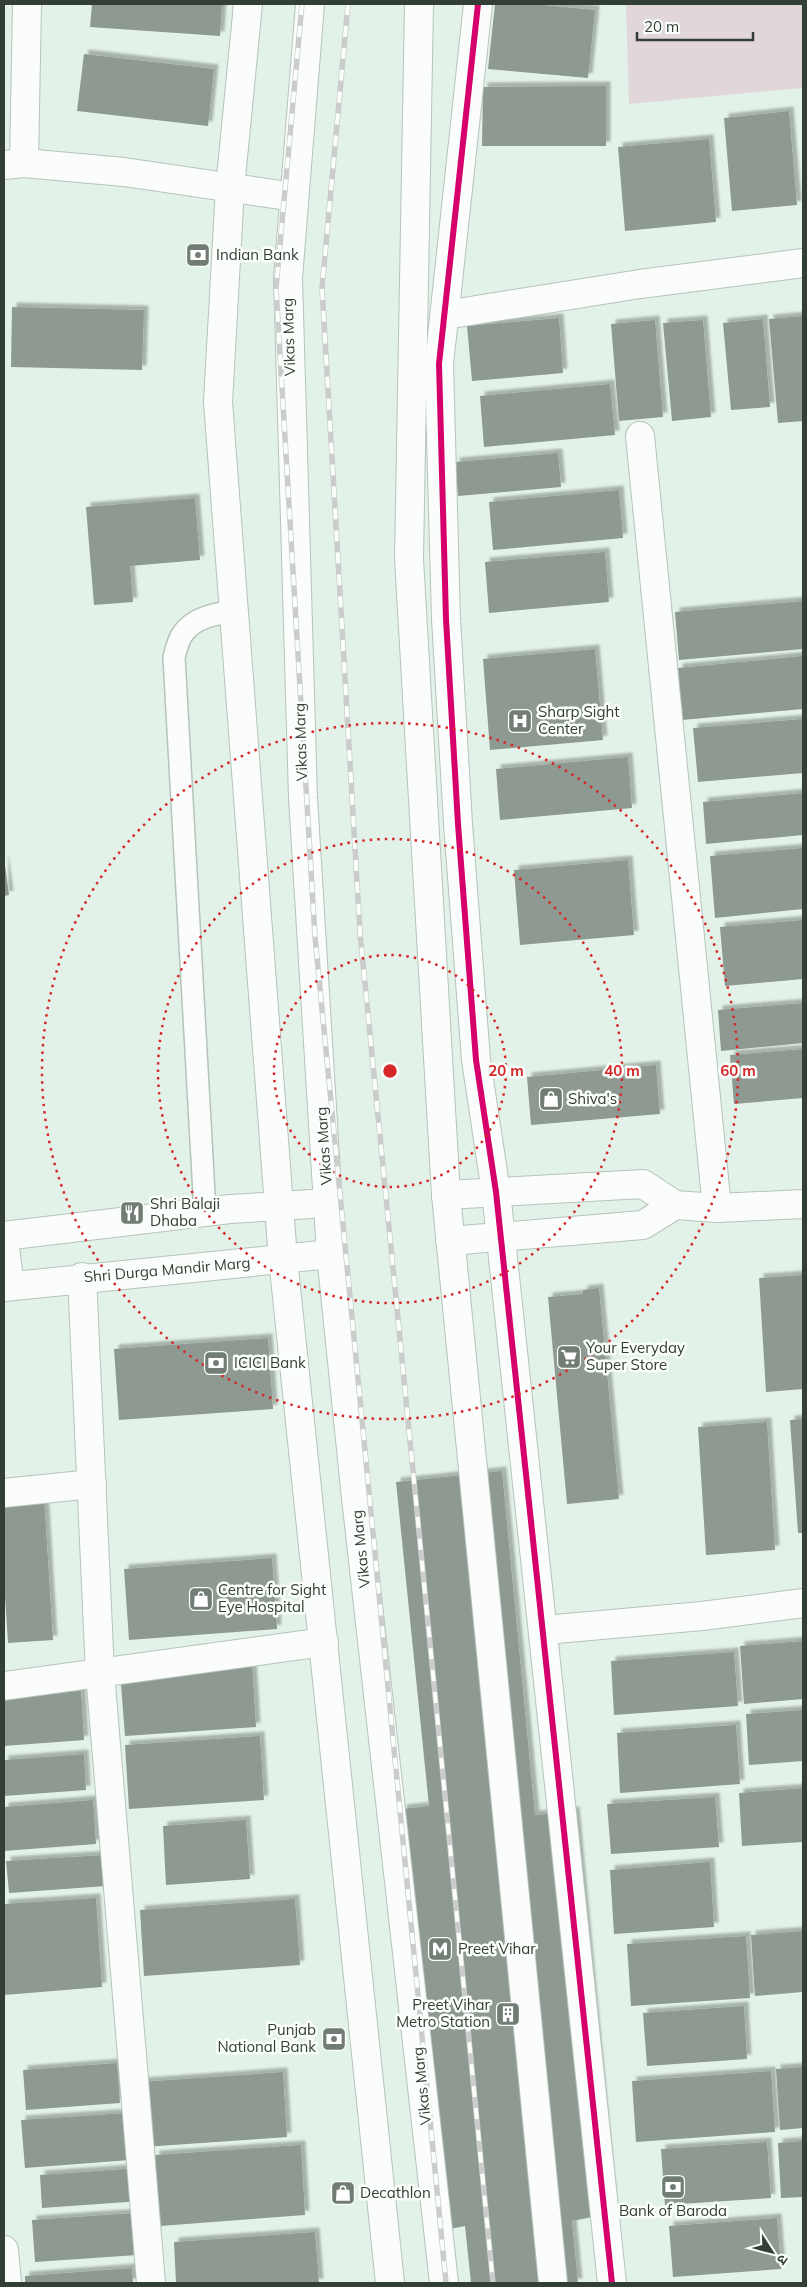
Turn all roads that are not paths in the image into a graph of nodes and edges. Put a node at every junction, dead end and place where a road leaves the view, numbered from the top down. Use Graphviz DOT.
graph roads {
  1 [pos="27,4"];
  2 [pos="248,4"];
  3 [pos="310,4"];
  4 [pos="419,4"];
  5 [pos="478,4"];
  6 [pos="14,164"];
  7 [pos="230,188"];
  8 [pos="294,197"];
  9 [pos="803,263"];
  10 [pos="445,315"];
  11 [pos="640,436"];
  12 [pos="234,611"];
  13 [pos="496,1192"];
  14 [pos="446,1195"];
  15 [pos="328,1203"];
  16 [pos="803,1204"];
  17 [pos="675,1205"];
  18 [pos="279,1206"];
  19 [pos="717,1208"];
  20 [pos="206,1212"];
  21 [pos="500,1235"];
  22 [pos="4,1236"];
  23 [pos="4,1240"];
  24 [pos="450,1241"];
  25 [pos="331,1254"];
  26 [pos="283,1259"];
  27 [pos="82,1277"];
  28 [pos="7,1286"];
  29 [pos="92,1484"];
  30 [pos="4,1493"];
  31 [pos="803,1603"];
  32 [pos="556,1629"];
  33 [pos="324,1642"];
  34 [pos="100,1673"];
  35 [pos="4,1686"];
  36 [pos="4,2251"];
  37 [pos="7,2283"];
  38 [pos="151,2283"];
  39 [pos="390,2283"];
  40 [pos="444,2283"];
  41 [pos="553,2283"];
  42 [pos="612,2283"];
  1 -- 6 [label="street"];
  2 -- 7 [label="street"];
  3 -- 8 [label="street, Vikas Marg"];
  4 -- 14 [label="street"];
  5 -- 10 [label="street"];
  6 -- 7 [label="street"];
  7 -- 8 [label="street"];
  7 -- 12 [label="street"];
  8 -- 15 [label="street, Vikas Marg"];
  9 -- 10 [label="street"];
  10 -- 13 [label="street"];
  11 -- 19 [label="street"];
  12 -- 18 [label="street"];
  12 -- 20 [label="lane"];
  13 -- 14 [label="street"];
  13 -- 17 [label="street"];
  13 -- 21 [label="street"];
  14 -- 24 [label="street"];
  15 -- 18 [label="street"];
  15 -- 25 [label="street, Vikas Marg"];
  16 -- 19 [label="street"];
  17 -- 19 [label="street"];
  17 -- 21 [label="street"];
  18 -- 20 [label="street"];
  18 -- 26 [label="street"];
  20 -- 22 [label="street"];
  21 -- 24 [label="street"];
  21 -- 42 [label="street"];
  23 -- 28 [label="street"];
  24 -- 41 [label="street"];
  25 -- 26 [label="street, Shri Durga Mandir Marg"];
  25 -- 40 [label="street, Vikas Marg"];
  26 -- 27 [label="street, Shri Durga Mandir Marg"];
  26 -- 33 [label="street"];
  27 -- 28 [label="street, Shri Durga Mandir Marg"];
  27 -- 29 [label="street"];
  29 -- 30 [label="street"];
  29 -- 34 [label="street"];
  31 -- 32 [label="street"];
  33 -- 34 [label="street"];
  33 -- 39 [label="street"];
  34 -- 35 [label="street"];
  34 -- 38 [label="street"];
  36 -- 37 [label="street"];
}
